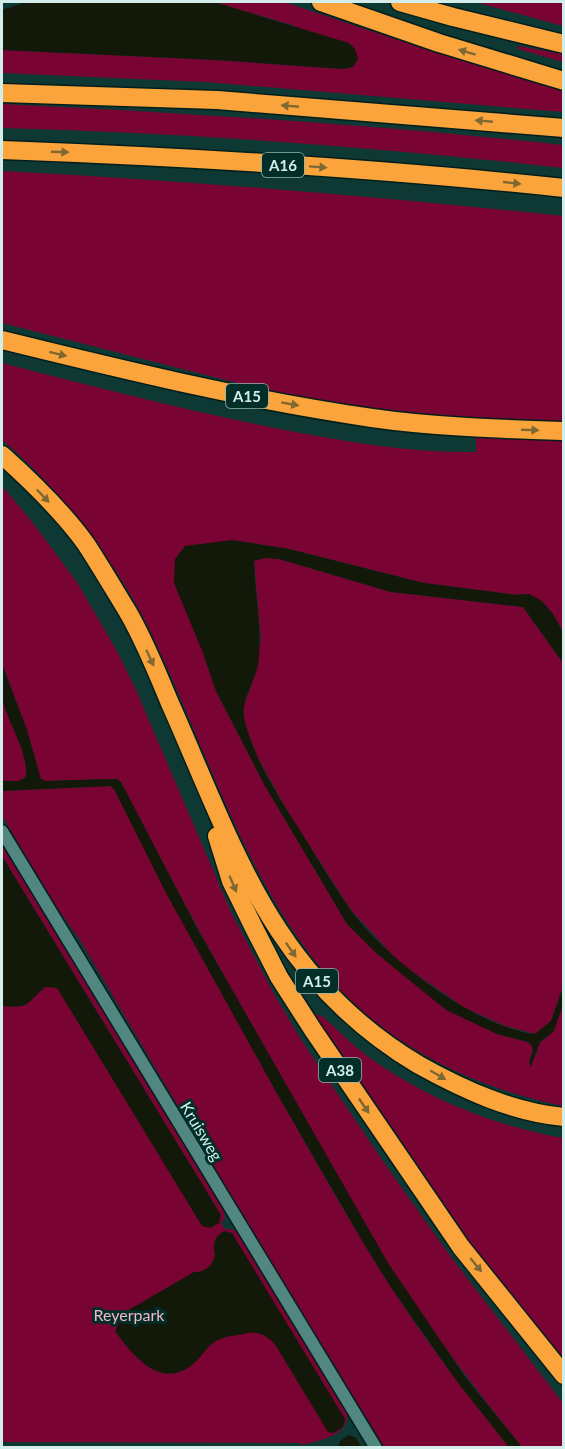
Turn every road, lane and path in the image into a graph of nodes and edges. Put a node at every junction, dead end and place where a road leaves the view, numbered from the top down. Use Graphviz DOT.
graph roads {
  1 [pos="321,2"];
  2 [pos="400,2"];
  3 [pos="564,44"];
  4 [pos="564,81"];
  5 [pos="2,93"];
  6 [pos="564,128"];
  7 [pos="2,150"];
  8 [pos="564,188"];
  9 [pos="2,340"];
  10 [pos="564,431"];
  11 [pos="2,455"];
  12 [pos="182,729"];
  13 [pos="2,831"];
  14 [pos="564,1118"];
  15 [pos="564,1375"];
  16 [pos="376,1448"];
  4 -- 1 [label="highway, one-way"];
  2 -- 3 [label="highway"];
  6 -- 5 [label="highway, one-way"];
  7 -- 8 [label="highway, A16, one-way"];
  9 -- 10 [label="highway, A15, one-way"];
  11 -- 12 [label="highway, A15, one-way"];
  12 -- 14 [label="highway, A15, one-way"];
  12 -- 15 [label="highway, A38, one-way"];
  13 -- 16 [label="street, Kruisweg"];
}
